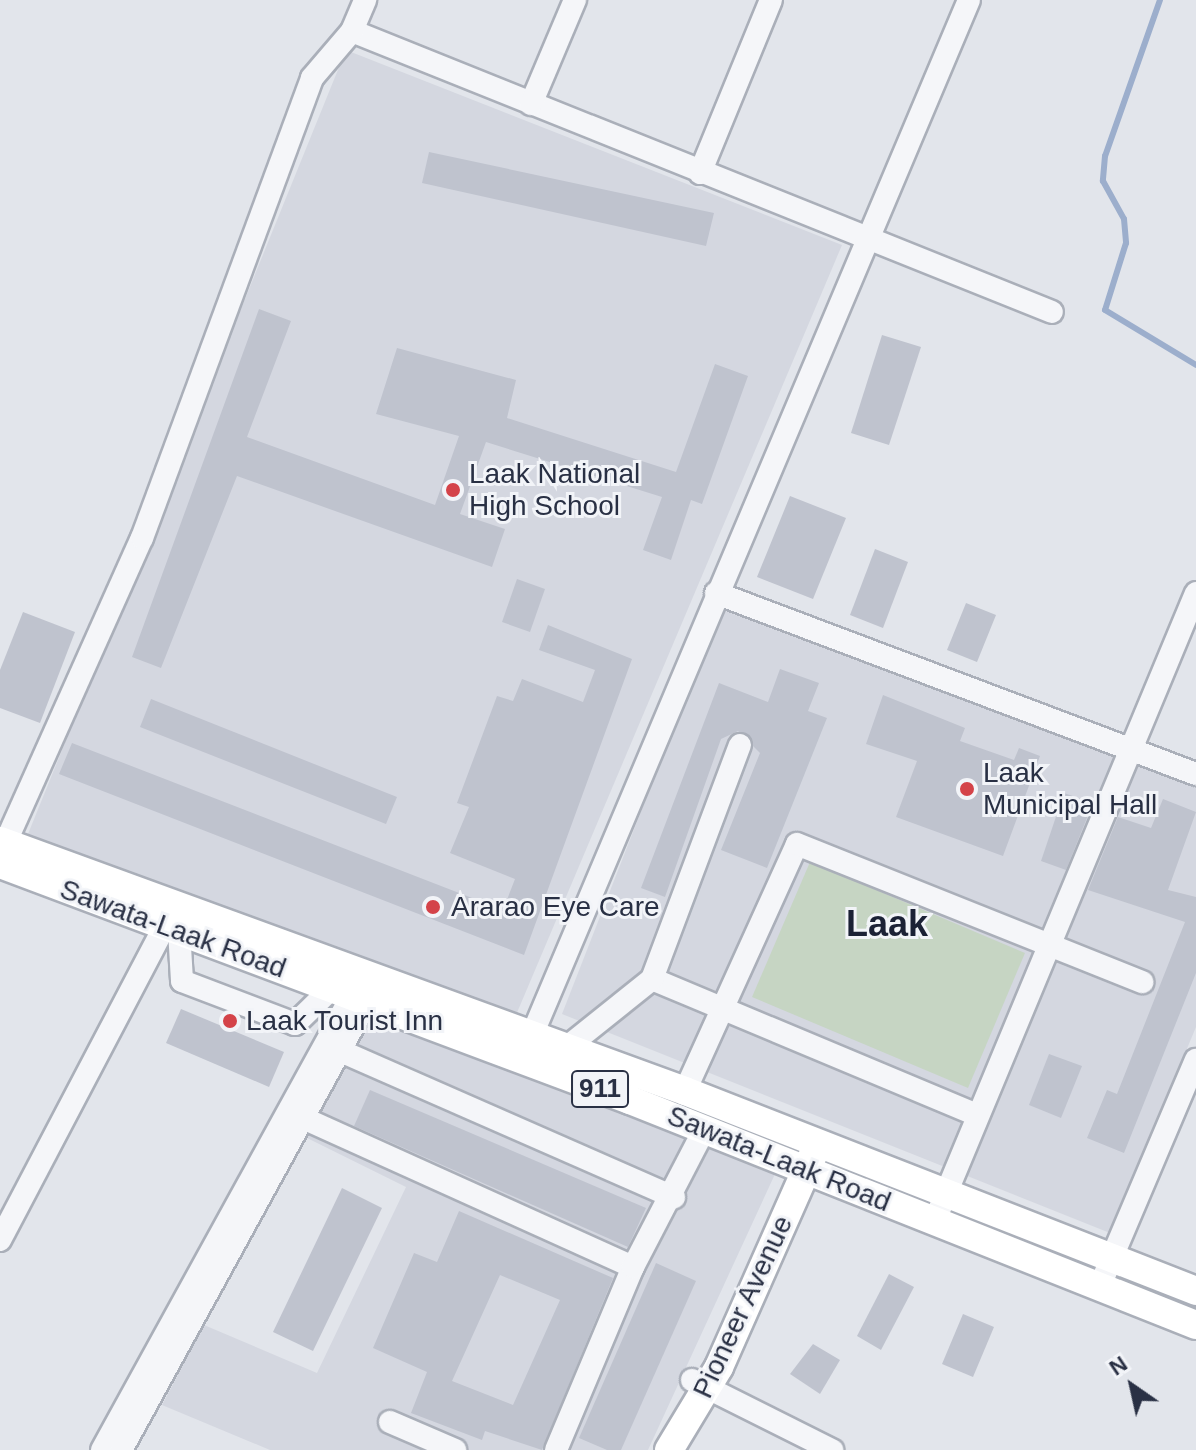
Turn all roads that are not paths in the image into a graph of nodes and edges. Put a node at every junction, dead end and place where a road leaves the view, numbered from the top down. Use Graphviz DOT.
graph roads {
  1 [pos="365,0"];
  2 [pos="575,0"];
  3 [pos="771,0"];
  4 [pos="969,0"];
  5 [pos="352,31"];
  6 [pos="531,104"];
  7 [pos="700,173"];
  8 [pos="866,240"];
  9 [pos="1052,312"];
  10 [pos="716,593"];
  11 [pos="1196,593"];
  12 [pos="740,745"];
  13 [pos="1133,750"];
  14 [pos="1196,774"];
  15 [pos="1,851"];
  16 [pos="174,919"];
  17 [pos="1051,944"];
  18 [pos="652,979"];
  19 [pos="1142,982"];
  20 [pos="359,986"];
  21 [pos="723,1008"];
  22 [pos="532,1035"];
  23 [pos="334,1048"];
  24 [pos="566,1048"];
  25 [pos="1196,1060"];
  26 [pos="685,1091"];
  27 [pos="297,1115"];
  28 [pos="977,1115"];
  29 [pos="704,1130"];
  30 [pos="811,1140"];
  31 [pos="798,1166"];
  32 [pos="945,1194"];
  33 [pos="674,1197"];
  34 [pos="935,1222"];
  35 [pos="0,1240"];
  36 [pos="1112,1258"];
  37 [pos="633,1267"];
  38 [pos="1099,1288"];
  39 [pos="1196,1291"];
  40 [pos="1196,1325"];
  41 [pos="700,1384"];
  42 [pos="390,1422"];
  43 [pos="102,1450"];
  44 [pos="121,1450"];
  45 [pos="455,1450"];
  46 [pos="556,1450"];
  47 [pos="669,1450"];
  48 [pos="832,1450"];
  1 -- 5 [label="street"];
  2 -- 6 [label="street"];
  3 -- 7 [label="street"];
  4 -- 8 [label="street"];
  5 -- 6 [label="street"];
  5 -- 15 [label="street"];
  6 -- 7 [label="street"];
  7 -- 8 [label="street"];
  8 -- 9 [label="street"];
  8 -- 10 [label="street"];
  10 -- 13 [label="street"];
  10 -- 22 [label="street"];
  11 -- 13 [label="street"];
  12 -- 18 [label="street"];
  13 -- 14 [label="street"];
  13 -- 17 [label="street"];
  15 -- 16 [label="main road, Sawata-Laak Road / 911"];
  16 -- 20 [label="main road, Sawata-Laak Road / 911"];
  16 -- 20 [label="street"];
  16 -- 35 [label="street"];
  17 -- 19 [label="street"];
  17 -- 21 [label="street"];
  17 -- 28 [label="street"];
  18 -- 21 [label="street"];
  18 -- 24 [label="street"];
  20 -- 22 [label="main road, Sawata-Laak Road / 911"];
  20 -- 23 [label="street"];
  20 -- 29 [label="main road, Sawata-Laak Road / 911"];
  21 -- 26 [label="street"];
  21 -- 28 [label="street"];
  22 -- 24 [label="main road, Sawata-Laak Road / 911"];
  23 -- 27 [label="street"];
  23 -- 33 [label="street"];
  24 -- 26 [label="main road, Sawata-Laak Road / 911"];
  25 -- 36 [label="street"];
  26 -- 30 [label="main road, Sawata-Laak Road / 911"];
  27 -- 37 [label="street"];
  27 -- 43 [label="street"];
  27 -- 44 [label="street"];
  28 -- 32 [label="street"];
  29 -- 31 [label="main road, Sawata-Laak Road / 911"];
  29 -- 33 [label="street"];
  30 -- 31 [label="main road, Pioneer Avenue"];
  30 -- 32 [label="main road, Sawata-Laak Road / 911"];
  31 -- 34 [label="main road, Sawata-Laak Road / 911"];
  31 -- 41 [label="main road, Pioneer Avenue"];
  32 -- 34 [label="street"];
  32 -- 36 [label="main road, Sawata-Laak Road / 911"];
  33 -- 37 [label="street"];
  34 -- 38 [label="main road, Sawata-Laak Road / 911"];
  36 -- 38 [label="street"];
  36 -- 39 [label="main road, Sawata-Laak Road / 911"];
  37 -- 46 [label="street"];
  38 -- 40 [label="main road, Sawata-Laak Road / 911"];
  41 -- 47 [label="main road, Pioneer Avenue"];
  41 -- 48 [label="street"];
  42 -- 45 [label="street"];
}
